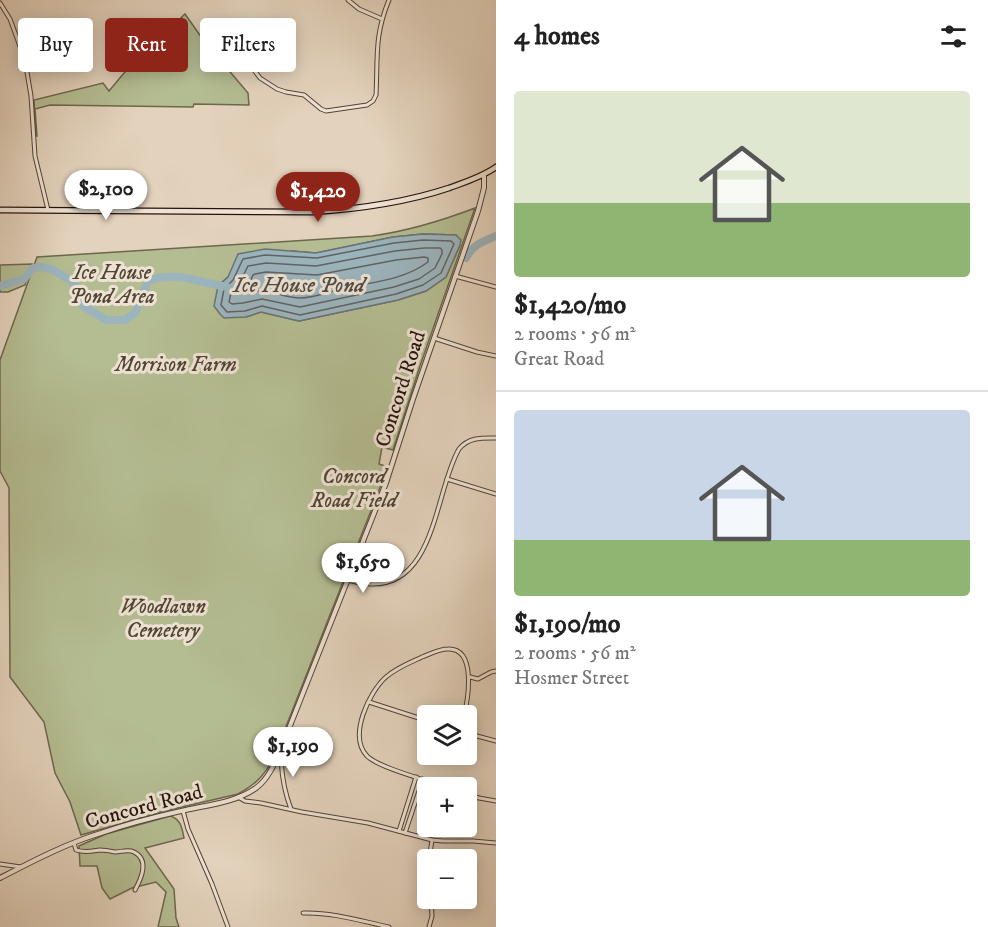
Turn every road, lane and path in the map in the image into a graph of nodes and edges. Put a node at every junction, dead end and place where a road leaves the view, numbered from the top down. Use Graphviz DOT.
graph roads {
  1 [pos="348,0"];
  2 [pos="389,0"];
  3 [pos="0,3"];
  4 [pos="382,19"];
  5 [pos="241,42"];
  6 [pos="256,72"];
  7 [pos="496,167"];
  8 [pos="484,174"];
  9 [pos="0,210"];
  10 [pos="48,210"];
  11 [pos="456,276"];
  12 [pos="496,287"];
  13 [pos="434,338"];
  14 [pos="496,356"];
  15 [pos="496,438"];
  16 [pos="447,479"];
  17 [pos="496,494"];
  18 [pos="351,572"];
  19 [pos="348,580"];
  20 [pos="379,584"];
  21 [pos="496,671"];
  22 [pos="469,676"];
  23 [pos="369,701"];
  24 [pos="465,705"];
  25 [pos="417,717"];
  26 [pos="477,736"];
  27 [pos="496,741"];
  28 [pos="281,749"];
  29 [pos="416,777"];
  30 [pos="238,797"];
  31 [pos="417,797"];
  32 [pos="477,797"];
  33 [pos="496,801"];
  34 [pos="291,809"];
  35 [pos="183,811"];
  36 [pos="399,831"];
  37 [pos="405,832"];
  38 [pos="432,840"];
  39 [pos="74,842"];
  40 [pos="496,843"];
  41 [pos="431,849"];
  42 [pos="0,864"];
  43 [pos="21,867"];
  44 [pos="0,878"];
  45 [pos="135,890"];
  46 [pos="432,909"];
  47 [pos="303,913"];
  48 [pos="228,927"];
  49 [pos="389,927"];
  50 [pos="429,927"];
  1 -- 4 [label="street"];
  2 -- 4 [label="street"];
  3 -- 10 [label="street"];
  4 -- 6 [label="street"];
  5 -- 5 [label="street"];
  7 -- 8 [label="main road"];
  8 -- 10 [label="main road"];
  8 -- 11 [label="street, Concord Road"];
  9 -- 10 [label="main road"];
  11 -- 12 [label="street"];
  11 -- 13 [label="street, Concord Road"];
  13 -- 14 [label="street"];
  13 -- 18 [label="street, Concord Road"];
  15 -- 16 [label="street"];
  16 -- 17 [label="street"];
  16 -- 20 [label="street"];
  18 -- 19 [label="street, Concord Road"];
  18 -- 20 [label="street"];
  19 -- 20 [label="street"];
  19 -- 28 [label="street, Concord Road"];
  21 -- 22 [label="street"];
  22 -- 23 [label="street"];
  22 -- 24 [label="street"];
  23 -- 25 [label="street"];
  23 -- 29 [label="street"];
  26 -- 27 [label="street"];
  28 -- 30 [label="street, Concord Road"];
  28 -- 34 [label="street"];
  29 -- 36 [label="street"];
  30 -- 34 [label="street"];
  30 -- 35 [label="street, Concord Road"];
  31 -- 37 [label="street"];
  32 -- 33 [label="street"];
  34 -- 36 [label="street"];
  35 -- 39 [label="street, Concord Road"];
  35 -- 48 [label="street"];
  36 -- 37 [label="street"];
  37 -- 38 [label="street"];
  38 -- 40 [label="street"];
  38 -- 41 [label="street"];
  39 -- 43 [label="street, Concord Road"];
  39 -- 45 [label="street"];
  42 -- 43 [label="street"];
  43 -- 44 [label="street, Concord Road"];
  46 -- 50 [label="street"];
  47 -- 49 [label="street"];
}
